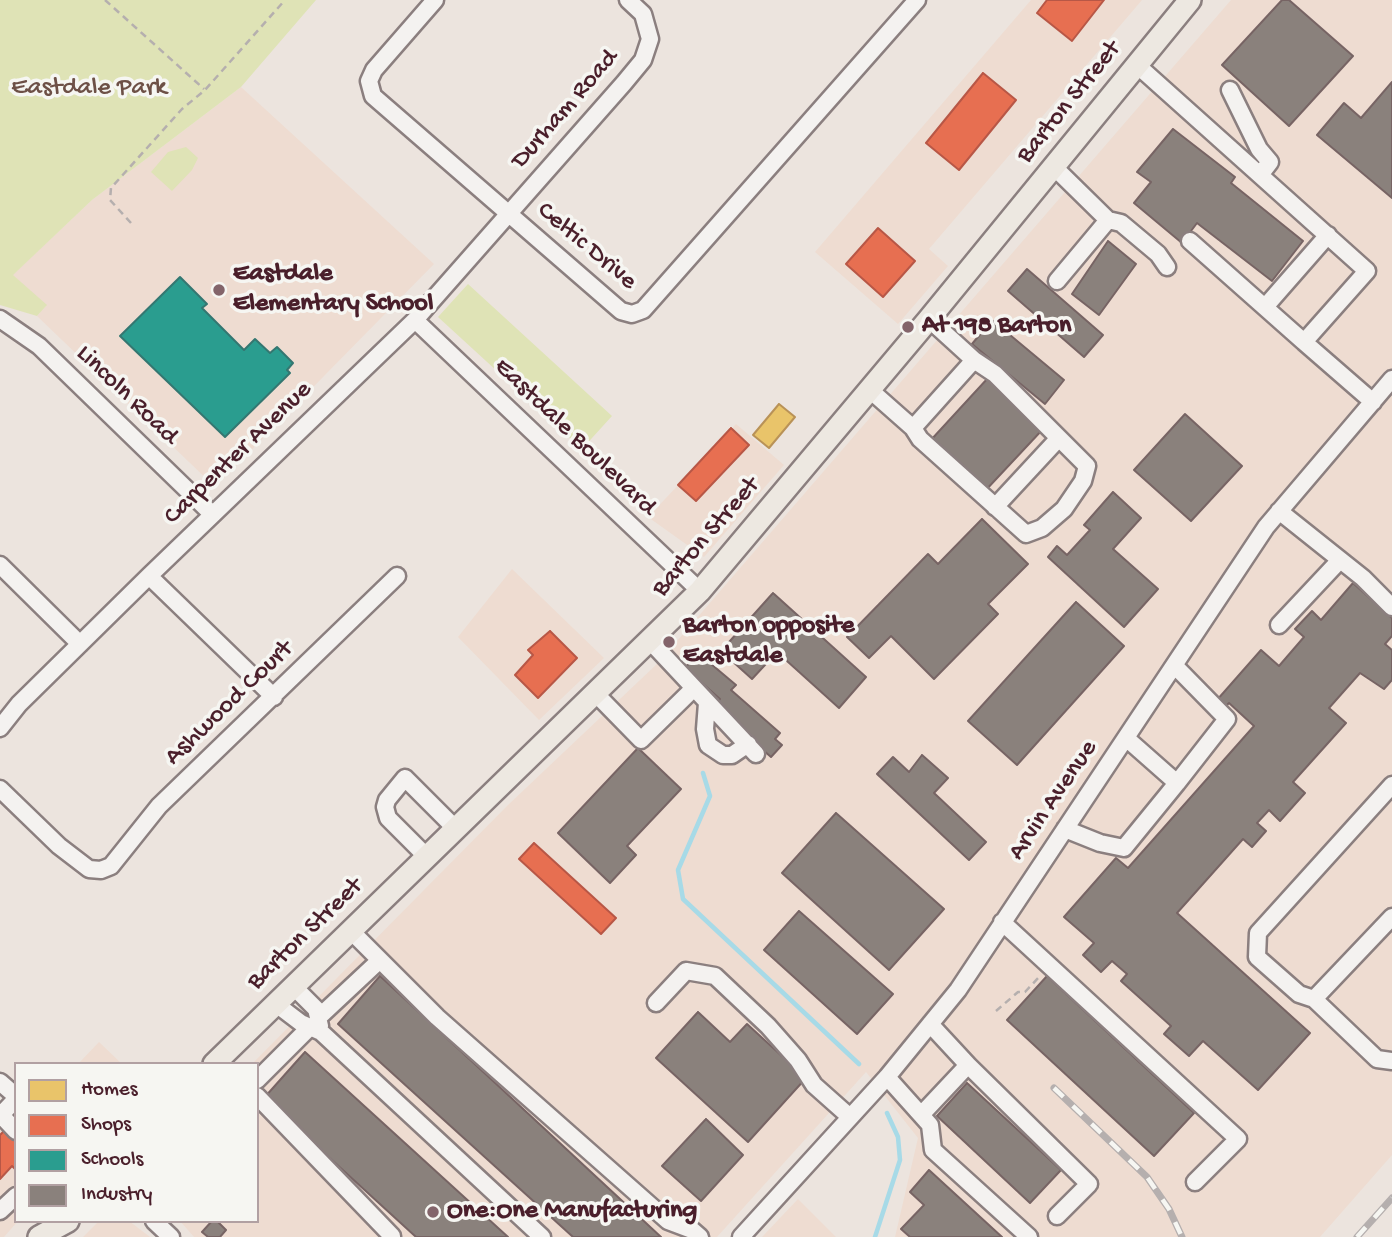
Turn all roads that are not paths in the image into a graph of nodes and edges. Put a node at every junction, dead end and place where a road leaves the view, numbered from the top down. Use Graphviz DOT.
graph roads {
  1 [pos="435,0"];
  2 [pos="628,0"];
  3 [pos="917,0"];
  4 [pos="1190,0"];
  5 [pos="1137,65"];
  6 [pos="1230,90"];
  7 [pos="1054,167"];
  8 [pos="1260,175"];
  9 [pos="509,213"];
  10 [pos="1108,220"];
  11 [pos="1328,235"];
  12 [pos="1190,241"];
  13 [pos="1167,267"];
  14 [pos="1057,281"];
  15 [pos="1265,307"];
  16 [pos="0,319"];
  17 [pos="929,319"];
  18 [pos="415,320"];
  19 [pos="1304,342"];
  20 [pos="974,360"];
  21 [pos="1392,379"];
  22 [pos="870,390"];
  23 [pos="1373,402"];
  24 [pos="913,428"];
  25 [pos="1059,438"];
  26 [pos="995,507"];
  27 [pos="1279,511"];
  28 [pos="212,514"];
  29 [pos="1340,560"];
  30 [pos="0,565"];
  31 [pos="149,576"];
  32 [pos="397,576"];
  33 [pos="700,592"];
  34 [pos="1392,607"];
  35 [pos="1279,625"];
  36 [pos="651,642"];
  37 [pos="80,644"];
  38 [pos="1175,666"];
  39 [pos="693,689"];
  40 [pos="597,695"];
  41 [pos="274,697"];
  42 [pos="707,704"];
  43 [pos="0,728"];
  44 [pos="1126,738"];
  45 [pos="1177,783"];
  46 [pos="1392,785"];
  47 [pos="0,789"];
  48 [pos="456,829"];
  49 [pos="1065,829"];
  50 [pos="427,857"];
  51 [pos="1392,917"];
  52 [pos="1002,922"];
  53 [pos="351,931"];
  54 [pos="380,960"];
  55 [pos="294,986"];
  56 [pos="1314,999"];
  57 [pos="656,1003"];
  58 [pos="276,1004"];
  59 [pos="930,1024"];
  60 [pos="317,1026"];
  61 [pos="1392,1061"];
  62 [pos="220,1062"];
  63 [pos="968,1065"];
  64 [pos="887,1077"];
  65 [pos="259,1078"];
  66 [pos="0,1082"];
  67 [pos="14,1095"];
  68 [pos="259,1098"];
  69 [pos="14,1099"];
  70 [pos="1,1115"];
  71 [pos="921,1115"];
  72 [pos="850,1116"];
  73 [pos="14,1128"];
  74 [pos="1195,1182"];
  75 [pos="14,1198"];
  76 [pos="0,1211"];
  77 [pos="1057,1216"];
  78 [pos="66,1223"];
  79 [pos="156,1223"];
  80 [pos="44,1230"];
  81 [pos="168,1236"];
  82 [pos="392,1237"];
  83 [pos="542,1237"];
  84 [pos="700,1237"];
  85 [pos="741,1237"];
  86 [pos="1030,1237"];
  1 -- 9 [label="street, Celtic Drive"];
  2 -- 9 [label="street, Durham Road"];
  3 -- 9 [label="street, Celtic Drive"];
  4 -- 5 [label="main road, Barton Street"];
  5 -- 7 [label="main road, Barton Street"];
  5 -- 8 [label="street"];
  6 -- 8 [label="street"];
  7 -- 10 [label="street"];
  7 -- 17 [label="main road, Barton Street"];
  8 -- 11 [label="street"];
  9 -- 18 [label="street, Carpenter Avenue"];
  10 -- 13 [label="street"];
  10 -- 14 [label="street"];
  11 -- 15 [label="street"];
  11 -- 19 [label="street"];
  12 -- 15 [label="street"];
  15 -- 19 [label="street"];
  16 -- 28 [label="street, Lincoln Road"];
  17 -- 20 [label="street"];
  17 -- 22 [label="main road, Barton Street"];
  18 -- 28 [label="street, Carpenter Avenue"];
  18 -- 33 [label="street, Eastdale Boulevard"];
  19 -- 23 [label="street"];
  20 -- 24 [label="street"];
  20 -- 25 [label="street"];
  21 -- 23 [label="street, Arvin Avenue"];
  22 -- 24 [label="street"];
  22 -- 33 [label="main road, Barton Street"];
  23 -- 27 [label="street, Arvin Avenue"];
  24 -- 26 [label="street"];
  25 -- 26 [label="street"];
  25 -- 26 [label="street"];
  27 -- 29 [label="street"];
  27 -- 38 [label="street, Arvin Avenue"];
  28 -- 31 [label="street, Carpenter Avenue"];
  29 -- 34 [label="street"];
  29 -- 35 [label="street"];
  30 -- 37 [label="street"];
  31 -- 37 [label="street, Carpenter Avenue"];
  31 -- 41 [label="street"];
  32 -- 41 [label="street, Ashwood Court"];
  33 -- 36 [label="main road, Barton Street"];
  36 -- 39 [label="street"];
  36 -- 40 [label="main road, Barton Street"];
  37 -- 43 [label="street, Carpenter Avenue"];
  38 -- 44 [label="street, Arvin Avenue"];
  38 -- 45 [label="street"];
  39 -- 40 [label="street"];
  39 -- 42 [label="street"];
  40 -- 48 [label="main road, Barton Street"];
  41 -- 47 [label="street, Ashwood Court"];
  42 -- 42 [label="street"];
  44 -- 45 [label="street"];
  44 -- 49 [label="street, Arvin Avenue"];
  45 -- 49 [label="street"];
  46 -- 56 [label="street"];
  48 -- 50 [label="main road, Barton Street"];
  48 -- 50 [label="street"];
  49 -- 52 [label="street, Arvin Avenue"];
  50 -- 53 [label="main road, Barton Street"];
  51 -- 56 [label="street"];
  52 -- 59 [label="street, Arvin Avenue"];
  52 -- 74 [label="street"];
  53 -- 54 [label="street"];
  53 -- 55 [label="main road, Barton Street"];
  54 -- 60 [label="street"];
  54 -- 84 [label="street"];
  55 -- 58 [label="main road, Barton Street"];
  55 -- 60 [label="street"];
  56 -- 61 [label="street"];
  57 -- 72 [label="street"];
  58 -- 60 [label="street"];
  58 -- 62 [label="main road, Barton Street"];
  59 -- 63 [label="street"];
  59 -- 64 [label="street, Arvin Avenue"];
  60 -- 65 [label="street"];
  60 -- 83 [label="street"];
  63 -- 71 [label="street"];
  63 -- 77 [label="street"];
  64 -- 71 [label="street"];
  64 -- 72 [label="street, Arvin Avenue"];
  66 -- 67 [label="street"];
  68 -- 82 [label="street"];
  69 -- 70 [label="street"];
  70 -- 73 [label="street"];
  71 -- 86 [label="street"];
  72 -- 85 [label="street, Arvin Avenue"];
  75 -- 76 [label="street"];
  78 -- 80 [label="main road"];
  79 -- 81 [label="street"];
}
